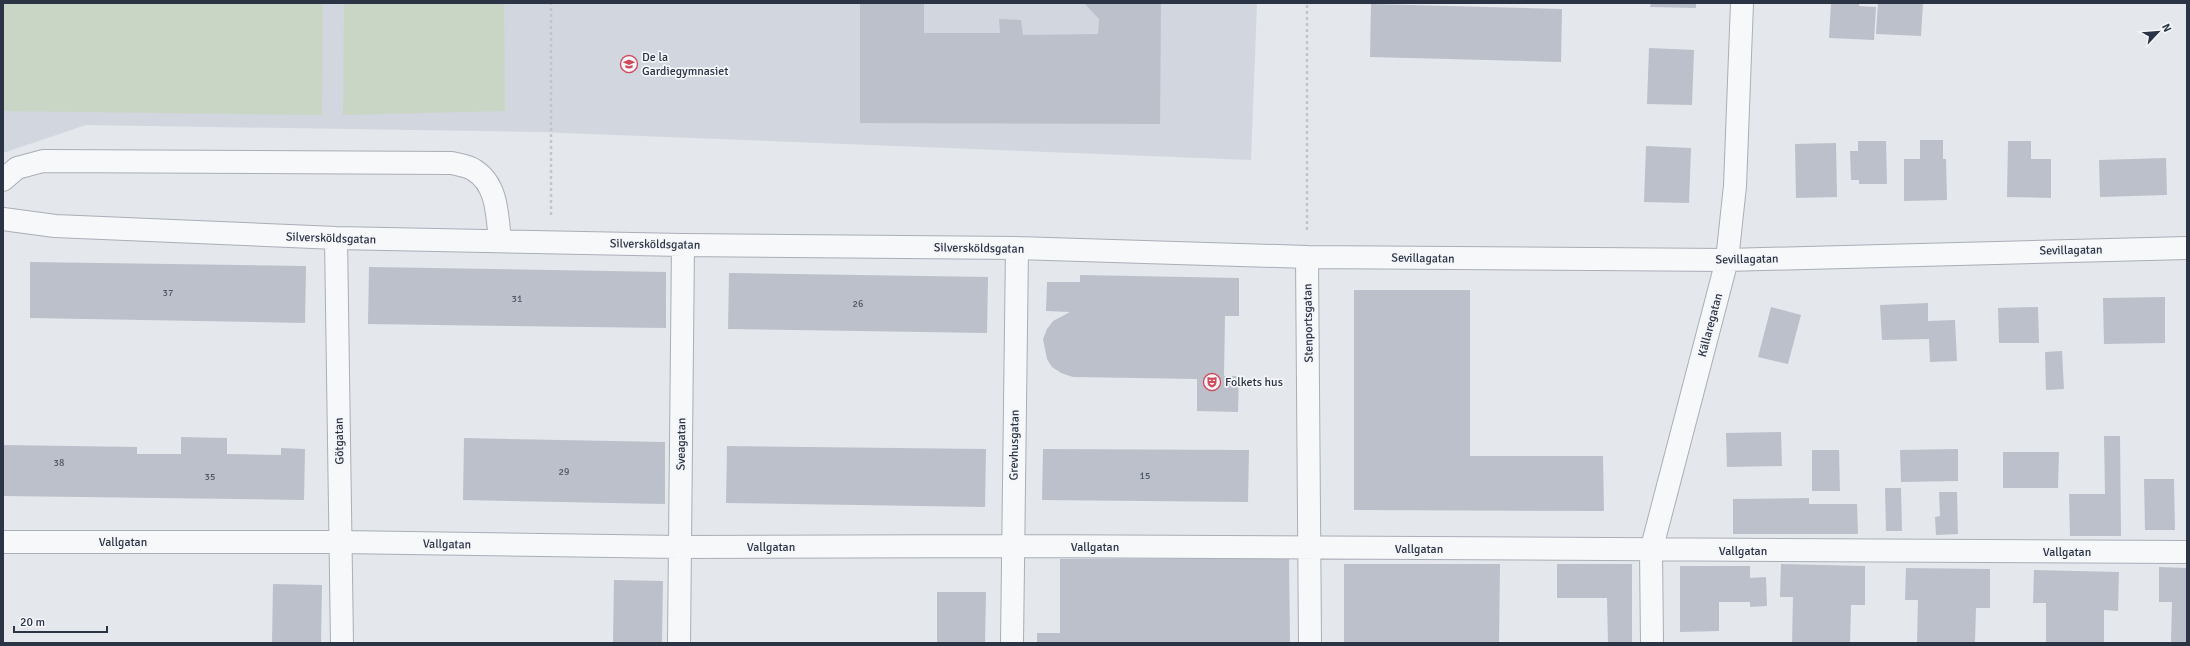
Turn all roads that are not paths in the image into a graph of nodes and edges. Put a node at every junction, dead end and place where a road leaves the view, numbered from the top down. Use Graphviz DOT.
graph roads {
  1 [pos="1742,3"];
  2 [pos="3,180"];
  3 [pos="3,219"];
  4 [pos="336,238"];
  5 [pos="500,241"];
  6 [pos="683,245"];
  7 [pos="1017,248"];
  8 [pos="2187,248"];
  9 [pos="1307,257"];
  10 [pos="1727,260"];
  11 [pos="3,542"];
  12 [pos="340,542"];
  13 [pos="1012,546"];
  14 [pos="679,547"];
  15 [pos="1310,548"];
  16 [pos="1651,551"];
  17 [pos="2187,552"];
  18 [pos="342,643"];
  19 [pos="679,643"];
  20 [pos="1012,643"];
  21 [pos="1310,643"];
  22 [pos="1652,643"];
  1 -- 10 [label="street, Källaregatan"];
  2 -- 5 [label="street"];
  3 -- 4 [label="street, Silversköldsgatan"];
  4 -- 5 [label="street, Silversköldsgatan"];
  4 -- 12 [label="street, Götgatan"];
  5 -- 6 [label="street, Silversköldsgatan"];
  6 -- 7 [label="street, Silversköldsgatan"];
  6 -- 14 [label="street, Sveagatan"];
  7 -- 9 [label="street, Silversköldsgatan"];
  7 -- 13 [label="street, Grevhusgatan"];
  8 -- 10 [label="street, Sevillagatan"];
  9 -- 10 [label="street, Sevillagatan"];
  9 -- 15 [label="street, Stenportsgatan"];
  10 -- 16 [label="street, Källaregatan"];
  11 -- 12 [label="street, Vallgatan"];
  12 -- 14 [label="street, Vallgatan"];
  12 -- 18 [label="street, Götgatan"];
  13 -- 14 [label="street, Vallgatan"];
  13 -- 15 [label="street, Vallgatan"];
  13 -- 20 [label="street, Grevhusgatan"];
  14 -- 19 [label="street, Sveagatan"];
  15 -- 16 [label="street, Vallgatan"];
  15 -- 21 [label="street, Stenportsgatan"];
  16 -- 17 [label="street, Vallgatan"];
  16 -- 22 [label="street, Källaregatan"];
}
